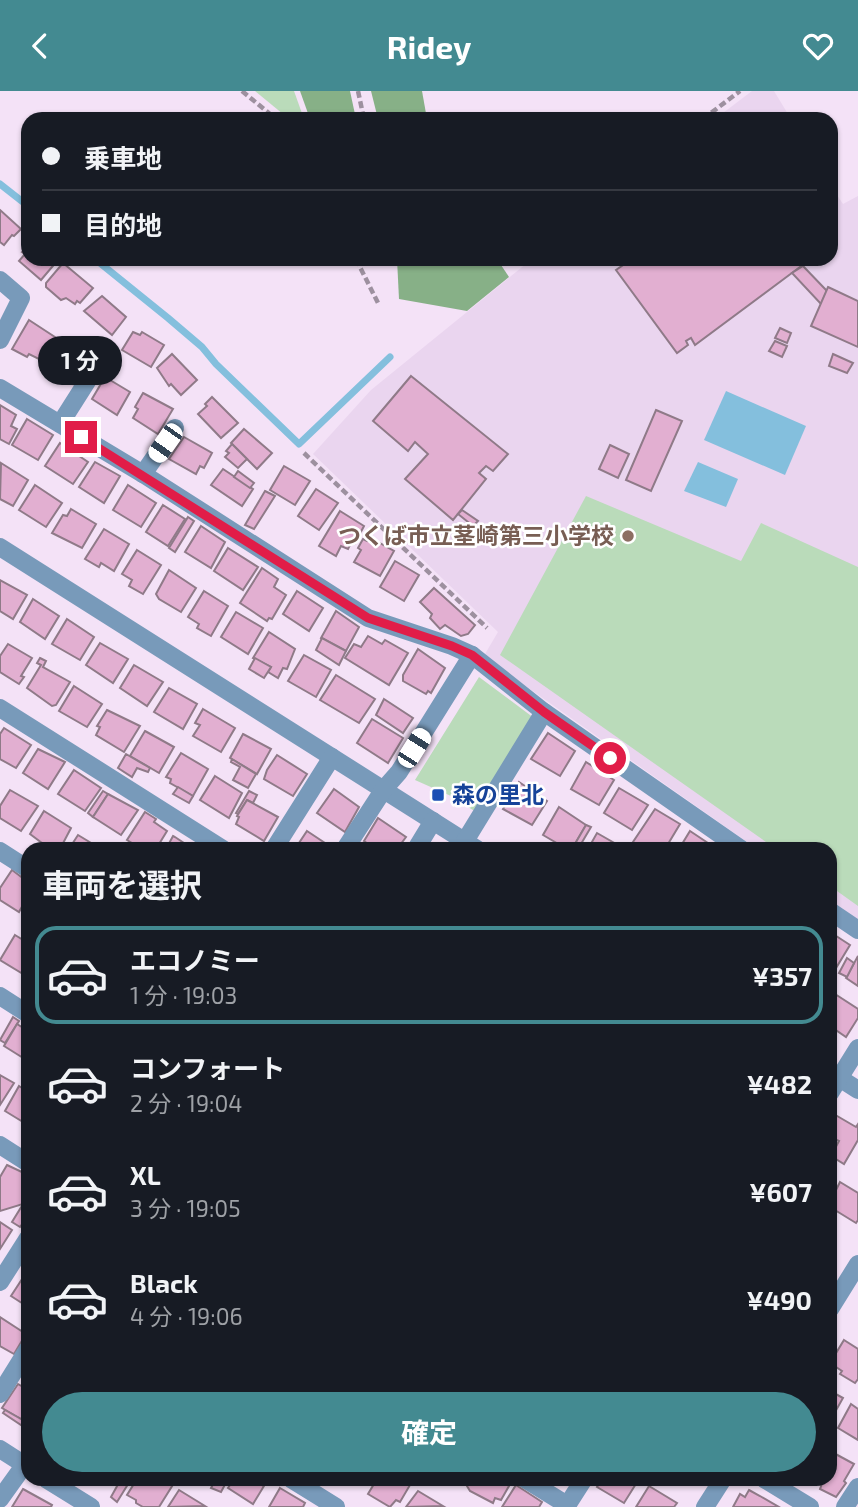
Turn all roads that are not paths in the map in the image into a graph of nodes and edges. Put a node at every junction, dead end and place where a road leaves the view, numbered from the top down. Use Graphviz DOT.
graph roads {
  1 [pos="0,280"];
  2 [pos="0,340"];
  3 [pos="100,361"];
  4 [pos="0,388"];
  5 [pos="60,424"];
  6 [pos="175,428"];
  7 [pos="143,474"];
  8 [pos="0,547"];
  9 [pos="472,655"];
  10 [pos="0,708"];
  11 [pos="544,712"];
  12 [pos="332,757"];
  13 [pos="384,789"];
  14 [pos="433,821"];
  15 [pos="212,842"];
  16 [pos="278,842"];
  17 [pos="350,842"];
  18 [pos="420,842"];
  19 [pos="466,842"];
  20 [pos="473,842"];
  21 [pos="731,842"];
  22 [pos="0,851"];
  23 [pos="21,864"];
  24 [pos="837,916"];
  25 [pos="858,930"];
  26 [pos="0,996"];
  27 [pos="21,1010"];
  28 [pos="858,1048"];
  29 [pos="837,1076"];
  30 [pos="837,1082"];
  31 [pos="858,1090"];
  32 [pos="0,1145"];
  33 [pos="21,1158"];
  34 [pos="21,1249"];
  35 [pos="858,1263"];
  36 [pos="0,1282"];
  37 [pos="837,1298"];
  38 [pos="21,1360"];
  39 [pos="0,1394"];
  40 [pos="0,1449"];
  41 [pos="21,1461"];
  42 [pos="21,1472"];
  43 [pos="58,1486"];
  44 [pos="302,1486"];
  45 [pos="536,1486"];
  46 [pos="580,1486"];
  47 [pos="718,1486"];
  48 [pos="776,1486"];
  49 [pos="858,1487"];
  50 [pos="0,1499"];
  51 [pos="567,1506"];
  52 [pos="91,1507"];
  53 [pos="336,1507"];
  54 [pos="705,1507"];
  55 [pos="810,1507"];
  56 [pos="845,1507"];
  1 -- 2 [label="street"];
  3 -- 5 [label="street"];
  4 -- 5 [label="street"];
  5 -- 7 [label="street"];
  6 -- 7 [label="street"];
  7 -- 9 [label="street"];
  8 -- 12 [label="street"];
  9 -- 11 [label="street"];
  9 -- 13 [label="street"];
  10 -- 15 [label="street"];
  11 -- 20 [label="street"];
  11 -- 21 [label="street"];
  12 -- 13 [label="street"];
  12 -- 16 [label="street"];
  13 -- 14 [label="street"];
  13 -- 17 [label="street"];
  14 -- 18 [label="street"];
  14 -- 19 [label="street"];
  22 -- 23 [label="street"];
  24 -- 25 [label="street"];
  26 -- 27 [label="street"];
  28 -- 29 [label="street"];
  30 -- 31 [label="street"];
  32 -- 33 [label="street"];
  34 -- 36 [label="street"];
  35 -- 37 [label="street"];
  38 -- 39 [label="street"];
  40 -- 41 [label="street"];
  42 -- 50 [label="street"];
  43 -- 52 [label="street"];
  44 -- 53 [label="street"];
  45 -- 51 [label="street"];
  46 -- 51 [label="street"];
  47 -- 54 [label="street"];
  48 -- 55 [label="street"];
  49 -- 56 [label="street"];
}
